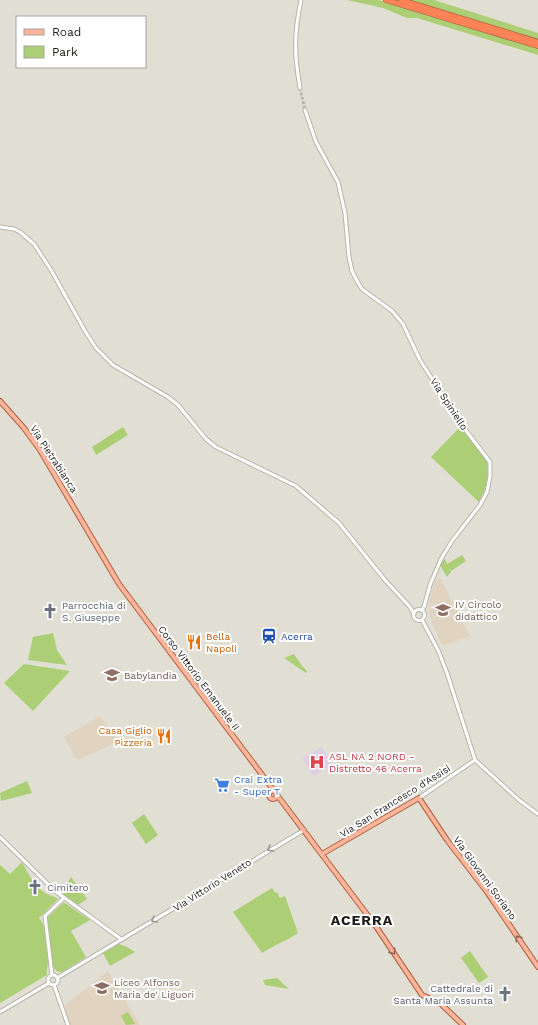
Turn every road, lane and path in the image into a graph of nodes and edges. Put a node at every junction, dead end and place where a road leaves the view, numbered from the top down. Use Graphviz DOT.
graph roads {
  1 [pos="301,0"];
  2 [pos="386,0"];
  3 [pos="401,0"];
  4 [pos="538,42"];
  5 [pos="538,46"];
  6 [pos="300,88"];
  7 [pos="305,110"];
  8 [pos="0,227"];
  9 [pos="0,401"];
  10 [pos="119,584"];
  11 [pos="422,610"];
  12 [pos="414,614"];
  13 [pos="422,620"];
  14 [pos="476,760"];
  15 [pos="267,781"];
  16 [pos="276,793"];
  17 [pos="268,795"];
  18 [pos="419,798"];
  19 [pos="272,799"];
  20 [pos="283,804"];
  21 [pos="538,814"];
  22 [pos="304,830"];
  23 [pos="0,837"];
  24 [pos="322,854"];
  25 [pos="64,898"];
  26 [pos="121,939"];
  27 [pos="538,967"];
  28 [pos="52,975"];
  29 [pos="57,978"];
  30 [pos="48,983"];
  31 [pos="54,985"];
  32 [pos="0,1012"];
  33 [pos="68,1025"];
  34 [pos="463,1025"];
  1 -- 6 [label="street"];
  2 -- 5 [label="highway"];
  3 -- 4 [label="highway"];
  7 -- 11 [label="street, Via Spiniello"];
  8 -- 12 [label="street, Via Spiniello"];
  9 -- 10 [label="main road, Via Pietrabianca"];
  10 -- 15 [label="main road, Corso Vittorio Emanuele II"];
  11 -- 12 [label="street"];
  11 -- 13 [label="street, Via Spiniello"];
  12 -- 13 [label="street, Via Spiniello"];
  13 -- 14 [label="street, Via Spiniello"];
  14 -- 18 [label="street, Via San Francesco d'Assisi"];
  14 -- 21 [label="street"];
  15 -- 16 [label="main road, Corso Vittorio Emanuele II"];
  15 -- 17 [label="main road"];
  16 -- 17 [label="main road"];
  16 -- 19 [label="main road"];
  16 -- 20 [label="main road, Corso Vittorio Emanuele II"];
  17 -- 19 [label="main road"];
  18 -- 24 [label="main road, Via San Francesco d'Assisi"];
  27 -- 18 [label="main road, Via Giovanni Soriano, one-way"];
  19 -- 20 [label="main road"];
  20 -- 22 [label="main road, Corso Vittorio Emanuele II"];
  22 -- 24 [label="main road, Corso Vittorio Emanuele II"];
  22 -- 26 [label="street, Via Vittorio Veneto, one-way"];
  23 -- 25 [label="street"];
  24 -- 34 [label="main road, Corso Vittorio Emanuele II, one-way"];
  25 -- 26 [label="street"];
  25 -- 28 [label="street"];
  26 -- 29 [label="street, Via Vittorio Veneto"];
  28 -- 29 [label="street"];
  28 -- 30 [label="street"];
  29 -- 31 [label="street"];
  30 -- 31 [label="street"];
  30 -- 32 [label="street"];
  31 -- 33 [label="street"];
}
